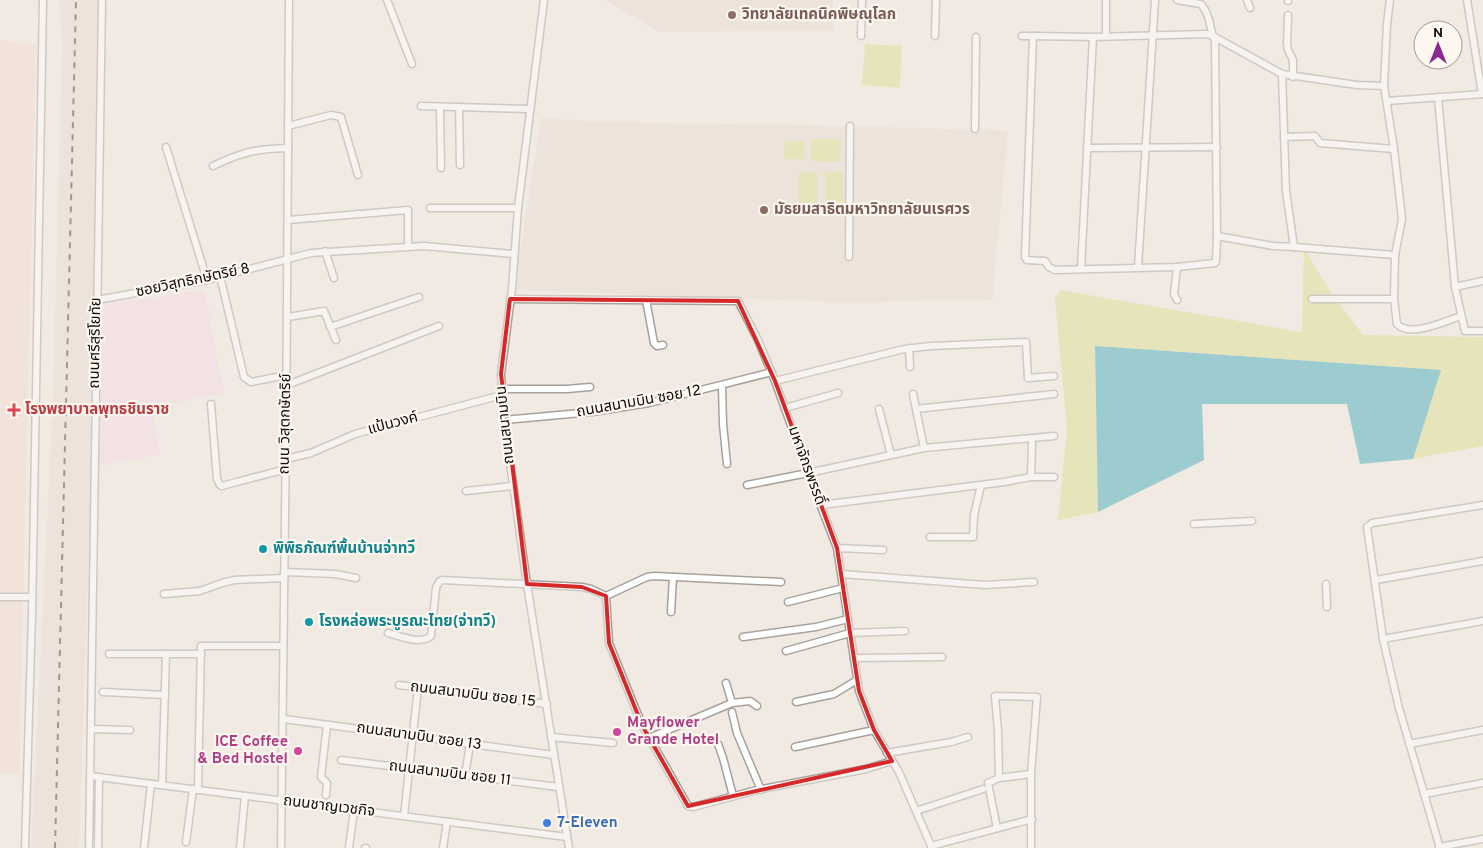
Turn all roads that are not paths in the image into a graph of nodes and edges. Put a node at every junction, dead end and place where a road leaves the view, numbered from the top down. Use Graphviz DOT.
graph roads {
  1 [pos="43,0"];
  2 [pos="102,0"];
  3 [pos="289,0"];
  4 [pos="387,0"];
  5 [pos="544,0"];
  6 [pos="862,0"];
  7 [pos="936,0"];
  8 [pos="1106,0"];
  9 [pos="1155,0"];
  10 [pos="1177,0"];
  11 [pos="1248,0"];
  12 [pos="1390,0"];
  13 [pos="1467,0"];
  14 [pos="1250,8"];
  15 [pos="1288,15"];
  16 [pos="861,36"];
  17 [pos="935,36"];
  18 [pos="1022,36"];
  19 [pos="1033,36"];
  20 [pos="1106,36"];
  21 [pos="1154,36"];
  22 [pos="1093,37"];
  23 [pos="976,38"];
  24 [pos="1214,38"];
  25 [pos="412,64"];
  26 [pos="1282,74"];
  27 [pos="1293,77"];
  28 [pos="1384,86"];
  29 [pos="1483,94"];
  30 [pos="1438,97"];
  31 [pos="1387,101"];
  32 [pos="421,106"];
  33 [pos="440,106"];
  34 [pos="460,107"];
  35 [pos="530,109"];
  36 [pos="288,126"];
  37 [pos="850,126"];
  38 [pos="975,129"];
  39 [pos="1284,137"];
  40 [pos="166,147"];
  41 [pos="1146,147"];
  42 [pos="288,148"];
  43 [pos="1087,148"];
  44 [pos="1217,148"];
  45 [pos="1394,150"];
  46 [pos="460,165"];
  47 [pos="213,166"];
  48 [pos="441,168"];
  49 [pos="358,175"];
  50 [pos="430,208"];
  51 [pos="518,208"];
  52 [pos="288,220"];
  53 [pos="1217,236"];
  54 [pos="408,246"];
  55 [pos="1294,247"];
  56 [pos="325,251"];
  57 [pos="514,254"];
  58 [pos="1395,254"];
  59 [pos="848,257"];
  60 [pos="288,259"];
  61 [pos="1138,267"];
  62 [pos="1177,267"];
  63 [pos="1081,269"];
  64 [pos="220,276"];
  65 [pos="334,278"];
  66 [pos="207,280"];
  67 [pos="1483,281"];
  68 [pos="1455,287"];
  69 [pos="419,297"];
  70 [pos="1394,298"];
  71 [pos="510,299"];
  72 [pos="1312,299"];
  73 [pos="97,300"];
  74 [pos="646,300"];
  75 [pos="1177,300"];
  76 [pos="1461,316"];
  77 [pos="288,317"];
  78 [pos="439,326"];
  79 [pos="330,327"];
  80 [pos="1483,331"];
  81 [pos="336,340"];
  82 [pos="663,345"];
  83 [pos="910,348"];
  84 [pos="910,367"];
  85 [pos="772,372"];
  86 [pos="287,375"];
  87 [pos="1054,376"];
  88 [pos="775,381"];
  89 [pos="287,385"];
  90 [pos="722,386"];
  91 [pos="590,387"];
  92 [pos="502,392"];
  93 [pos="838,393"];
  94 [pos="913,394"];
  95 [pos="1054,394"];
  96 [pos="212,404"];
  97 [pos="785,408"];
  98 [pos="878,409"];
  99 [pos="916,409"];
  100 [pos="504,420"];
  101 [pos="1054,436"];
  102 [pos="1032,443"];
  103 [pos="924,448"];
  104 [pos="891,455"];
  105 [pos="286,459"];
  106 [pos="727,464"];
  107 [pos="286,469"];
  108 [pos="808,473"];
  109 [pos="1031,477"];
  110 [pos="1054,477"];
  111 [pos="747,485"];
  112 [pos="981,485"];
  113 [pos="513,486"];
  114 [pos="466,491"];
  115 [pos="1483,505"];
  116 [pos="821,506"];
  117 [pos="1252,521"];
  118 [pos="1194,524"];
  119 [pos="930,537"];
  120 [pos="837,548"];
  121 [pos="882,550"];
  122 [pos="1483,561"];
  123 [pos="842,574"];
  124 [pos="284,575"];
  125 [pos="673,577"];
  126 [pos="356,578"];
  127 [pos="1376,580"];
  128 [pos="781,582"];
  129 [pos="1034,582"];
  130 [pos="527,584"];
  131 [pos="1326,584"];
  132 [pos="843,588"];
  133 [pos="164,594"];
  134 [pos="606,596"];
  135 [pos="0,597"];
  136 [pos="32,597"];
  137 [pos="788,602"];
  138 [pos="1327,607"];
  139 [pos="671,612"];
  140 [pos="848,619"];
  141 [pos="1483,622"];
  142 [pos="905,631"];
  143 [pos="388,633"];
  144 [pos="850,633"];
  145 [pos="743,637"];
  146 [pos="1383,639"];
  147 [pos="282,646"];
  148 [pos="786,651"];
  149 [pos="108,654"];
  150 [pos="166,654"];
  151 [pos="201,654"];
  152 [pos="942,657"];
  153 [pos="854,658"];
  154 [pos="857,680"];
  155 [pos="726,683"];
  156 [pos="399,685"];
  157 [pos="418,688"];
  158 [pos="103,692"];
  159 [pos="165,695"];
  160 [pos="796,702"];
  161 [pos="732,703"];
  162 [pos="547,704"];
  163 [pos="757,706"];
  164 [pos="732,712"];
  165 [pos="284,719"];
  166 [pos="327,725"];
  167 [pos="91,729"];
  168 [pos="130,730"];
  169 [pos="874,730"];
  170 [pos="1483,730"];
  171 [pos="413,736"];
  172 [pos="551,737"];
  173 [pos="968,737"];
  174 [pos="649,738"];
  175 [pos="613,743"];
  176 [pos="470,744"];
  177 [pos="718,744"];
  178 [pos="1409,744"];
  179 [pos="795,747"];
  180 [pos="887,753"];
  181 [pos="554,755"];
  182 [pos="341,760"];
  183 [pos="892,761"];
  184 [pos="410,769"];
  185 [pos="1031,774"];
  186 [pos="90,776"];
  187 [pos="465,776"];
  188 [pos="99,777"];
  189 [pos="999,778"];
  190 [pos="1483,783"];
  191 [pos="151,784"];
  192 [pos="162,785"];
  193 [pos="559,787"];
  194 [pos="983,789"];
  195 [pos="195,790"];
  196 [pos="761,790"];
  197 [pos="1424,794"];
  198 [pos="326,795"];
  199 [pos="245,796"];
  200 [pos="733,796"];
  201 [pos="282,801"];
  202 [pos="354,810"];
  203 [pos="916,811"];
  204 [pos="404,816"];
  205 [pos="1032,818"];
  206 [pos="447,822"];
  207 [pos="997,828"];
  208 [pos="567,837"];
  209 [pos="1483,839"];
  210 [pos="186,842"];
  211 [pos="932,847"];
  212 [pos="1440,847"];
  213 [pos="25,848"];
  214 [pos="89,848"];
  215 [pos="98,848"];
  216 [pos="144,848"];
  217 [pos="240,848"];
  218 [pos="281,848"];
  219 [pos="349,848"];
  220 [pos="443,848"];
  221 [pos="569,848"];
  222 [pos="1031,848"];
  1 -- 136 [label="street"];
  2 -- 73 [label="street, ถนนศรีสุริโยทัย"];
  3 -- 36 [label="street, ถนน วิสุตกษัตริย์"];
  4 -- 25 [label="street"];
  5 -- 35 [label="street, ถนนสนามบิน"];
  6 -- 16 [label="street"];
  7 -- 17 [label="street"];
  8 -- 20 [label="street"];
  9 -- 21 [label="street"];
  10 -- 24 [label="street"];
  11 -- 14 [label="street"];
  12 -- 28 [label="street"];
  13 -- 29 [label="street"];
  15 -- 27 [label="street"];
  18 -- 19 [label="street"];
  19 -- 22 [label="street"];
  19 -- 63 [label="street"];
  20 -- 21 [label="street"];
  20 -- 22 [label="street"];
  21 -- 24 [label="street"];
  21 -- 41 [label="street"];
  22 -- 43 [label="street"];
  23 -- 38 [label="street"];
  24 -- 26 [label="street"];
  24 -- 44 [label="street"];
  26 -- 27 [label="street"];
  26 -- 39 [label="street"];
  27 -- 28 [label="street"];
  28 -- 31 [label="street"];
  29 -- 30 [label="street"];
  30 -- 31 [label="street"];
  30 -- 68 [label="street"];
  31 -- 45 [label="street"];
  32 -- 33 [label="street"];
  33 -- 34 [label="street"];
  33 -- 48 [label="street"];
  34 -- 35 [label="street"];
  34 -- 46 [label="street"];
  35 -- 51 [label="street, ถนนสนามบิน"];
  36 -- 42 [label="street, ถนน วิสุตกษัตริย์"];
  36 -- 49 [label="street"];
  37 -- 59 [label="street"];
  39 -- 45 [label="street"];
  39 -- 55 [label="street"];
  40 -- 66 [label="street"];
  41 -- 43 [label="street"];
  41 -- 44 [label="street"];
  41 -- 61 [label="street"];
  42 -- 47 [label="street"];
  42 -- 52 [label="street, ถนน วิสุตกษัตริย์"];
  43 -- 63 [label="street"];
  44 -- 53 [label="street"];
  45 -- 58 [label="street"];
  50 -- 51 [label="street"];
  51 -- 57 [label="street, ถนนสนามบิน"];
  52 -- 54 [label="street"];
  52 -- 60 [label="street, ถนน วิสุตกษัตริย์"];
  53 -- 55 [label="street"];
  53 -- 62 [label="street"];
  54 -- 56 [label="street, ซอยวิสุทธิกษัตริย์ 8"];
  54 -- 57 [label="street, ซอยวิสุทธิกษัตริย์ 8"];
  55 -- 58 [label="street"];
  56 -- 60 [label="street, ซอยวิสุทธิกษัตริย์ 8"];
  56 -- 65 [label="street"];
  57 -- 71 [label="street, ถนนสนามบิน"];
  58 -- 70 [label="street"];
  60 -- 64 [label="street, ซอยวิสุทธิกษัตริย์ 8"];
  60 -- 77 [label="street, ถนน วิสุตกษัตริย์"];
  61 -- 62 [label="street"];
  61 -- 63 [label="street"];
  62 -- 75 [label="street"];
  64 -- 66 [label="street, ซอยวิสุทธิกษัตริย์ 8"];
  64 -- 86 [label="street"];
  66 -- 73 [label="street, ซอยวิสุทธิกษัตริย์ 8"];
  67 -- 68 [label="street"];
  68 -- 76 [label="street"];
  69 -- 79 [label="street"];
  70 -- 72 [label="street"];
  70 -- 76 [label="street"];
  71 -- 74 [label="street, มหาจักรพรรดิ์"];
  71 -- 92 [label="street, ถนนสนามบิน"];
  73 -- 167 [label="street, ถนนศรีสุริโยทัย"];
  74 -- 82 [label="street"];
  74 -- 85 [label="street, มหาจักรพรรดิ์"];
  76 -- 80 [label="street"];
  77 -- 79 [label="street"];
  77 -- 86 [label="street, ถนน วิสุตกษัตริย์"];
  78 -- 89 [label="street"];
  79 -- 81 [label="street"];
  83 -- 84 [label="street"];
  83 -- 87 [label="street"];
  83 -- 88 [label="street"];
  85 -- 88 [label="street, มหาจักรพรรดิ์"];
  85 -- 90 [label="street, ถนนสนามบิน ซอย 12"];
  86 -- 89 [label="street, ถนน วิสุตกษัตริย์"];
  88 -- 97 [label="street, มหาจักรพรรดิ์"];
  89 -- 105 [label="street, ถนน วิสุตกษัตริย์"];
  90 -- 100 [label="street, ถนนสนามบิน ซอย 12"];
  90 -- 106 [label="street"];
  91 -- 92 [label="street, แป้นวงค์"];
  92 -- 100 [label="street, ถนนสนามบิน"];
  92 -- 105 [label="street, แป้นวงค์"];
  93 -- 97 [label="street"];
  94 -- 99 [label="street"];
  95 -- 99 [label="street"];
  96 -- 107 [label="street"];
  97 -- 108 [label="street, มหาจักรพรรดิ์"];
  98 -- 104 [label="street"];
  99 -- 103 [label="street"];
  100 -- 113 [label="street, ถนนสนามบิน"];
  101 -- 103 [label="street"];
  102 -- 109 [label="street"];
  103 -- 104 [label="street"];
  104 -- 108 [label="street"];
  105 -- 107 [label="street, ถนน วิสุตกษัตริย์"];
  107 -- 124 [label="street, ถนน วิสุตกษัตริย์"];
  108 -- 111 [label="street"];
  108 -- 116 [label="street, มหาจักรพรรดิ์"];
  109 -- 110 [label="street"];
  109 -- 112 [label="street"];
  112 -- 116 [label="street"];
  112 -- 119 [label="street"];
  113 -- 114 [label="street"];
  113 -- 130 [label="street, ถนนสนามบิน"];
  115 -- 127 [label="street"];
  116 -- 120 [label="street, มหาจักรพรรดิ์"];
  117 -- 118 [label="street"];
  120 -- 121 [label="street"];
  120 -- 123 [label="street, มหาจักรพรรดิ์"];
  122 -- 127 [label="street"];
  123 -- 129 [label="street"];
  123 -- 132 [label="street, มหาจักรพรรดิ์"];
  124 -- 126 [label="street"];
  124 -- 133 [label="street"];
  124 -- 147 [label="street, ถนน วิสุตกษัตริย์"];
  125 -- 128 [label="street"];
  125 -- 134 [label="street"];
  125 -- 139 [label="street"];
  127 -- 146 [label="street"];
  130 -- 134 [label="street"];
  130 -- 143 [label="street"];
  130 -- 162 [label="street, ถนนสนามบิน"];
  131 -- 138 [label="street"];
  132 -- 137 [label="street"];
  132 -- 140 [label="street, มหาจักรพรรดิ์"];
  134 -- 174 [label="street"];
  135 -- 136 [label="street"];
  136 -- 213 [label="street"];
  140 -- 144 [label="street, มหาจักรพรรดิ์"];
  140 -- 145 [label="street"];
  141 -- 146 [label="street"];
  142 -- 144 [label="street"];
  144 -- 148 [label="street"];
  144 -- 153 [label="street, มหาจักรพรรดิ์"];
  146 -- 178 [label="street"];
  147 -- 151 [label="street"];
  147 -- 165 [label="street, ถนน วิสุตกษัตริย์"];
  149 -- 150 [label="street"];
  150 -- 151 [label="street"];
  150 -- 159 [label="street"];
  151 -- 195 [label="street"];
  152 -- 153 [label="street"];
  153 -- 154 [label="street, มหาจักรพรรดิ์"];
  154 -- 160 [label="street"];
  154 -- 169 [label="street, มหาจักรพรรดิ์"];
  155 -- 161 [label="street"];
  156 -- 157 [label="street, ถนนสนามบิน ซอย 15"];
  157 -- 162 [label="street, ถนนสนามบิน ซอย 15"];
  157 -- 171 [label="street"];
  158 -- 159 [label="street"];
  159 -- 192 [label="street"];
  161 -- 163 [label="street"];
  161 -- 174 [label="street"];
  162 -- 172 [label="street, ถนนสนามบิน"];
  164 -- 196 [label="street"];
  165 -- 166 [label="street, ถนนสนามบิน ซอย 13"];
  165 -- 201 [label="street, ถนน วิสุตกษัตริย์"];
  166 -- 171 [label="street, ถนนสนามบิน ซอย 13"];
  166 -- 198 [label="street"];
  167 -- 168 [label="street"];
  167 -- 186 [label="street, ถนนศรีสุริโยทัย"];
  169 -- 179 [label="street"];
  169 -- 180 [label="street, มหาจักรพรรดิ์"];
  170 -- 178 [label="street"];
  171 -- 176 [label="street, ถนนสนามบิน ซอย 13"];
  171 -- 184 [label="street"];
  172 -- 175 [label="street"];
  172 -- 181 [label="street, ถนนสนามบิน"];
  173 -- 180 [label="street"];
  174 -- 200 [label="street"];
  176 -- 181 [label="street, ถนนสนามบิน ซอย 13"];
  176 -- 187 [label="street"];
  177 -- 200 [label="street"];
  178 -- 197 [label="street"];
  180 -- 183 [label="street, มหาจักรพรรดิ์"];
  181 -- 193 [label="street, ถนนสนามบิน"];
  182 -- 184 [label="street, ถนนสนามบิน ซอย 11"];
  183 -- 196 [label="street"];
  183 -- 203 [label="street, มหาจักรพรรดิ์"];
  184 -- 187 [label="street, ถนนสนามบิน ซอย 11"];
  184 -- 204 [label="street"];
  185 -- 189 [label="street"];
  185 -- 189 [label="street"];
  185 -- 205 [label="street"];
  186 -- 188 [label="street, ถนนชาญเวชกิจ"];
  186 -- 214 [label="street, ถนนศรีสุริโยทัย"];
  187 -- 193 [label="street, ถนนสนามบิน ซอย 11"];
  188 -- 191 [label="street, ถนนชาญเวชกิจ"];
  188 -- 215 [label="street"];
  189 -- 207 [label="street"];
  190 -- 197 [label="street"];
  191 -- 192 [label="street, ถนนชาญเวชกิจ"];
  191 -- 216 [label="street"];
  192 -- 195 [label="street, ถนนชาญเวชกิจ"];
  193 -- 208 [label="street, ถนนสนามบิน"];
  194 -- 203 [label="street"];
  195 -- 199 [label="street, ถนนชาญเวชกิจ"];
  195 -- 210 [label="street"];
  196 -- 200 [label="street"];
  197 -- 212 [label="street"];
  199 -- 201 [label="street, ถนนชาญเวชกิจ"];
  199 -- 217 [label="street"];
  201 -- 202 [label="street, ถนนชาญเวชกิจ"];
  201 -- 218 [label="street, ถนน วิสุตกษัตริย์"];
  202 -- 204 [label="street, ถนนชาญเวชกิจ"];
  202 -- 219 [label="street"];
  203 -- 211 [label="street, มหาจักรพรรดิ์"];
  204 -- 206 [label="street, ถนนชาญเวชกิจ"];
  205 -- 207 [label="street"];
  205 -- 222 [label="street"];
  206 -- 208 [label="street, ถนนชาญเวชกิจ"];
  206 -- 220 [label="street"];
  207 -- 211 [label="street"];
  208 -- 221 [label="street, ถนนสนามบิน"];
  209 -- 212 [label="street"];
}
